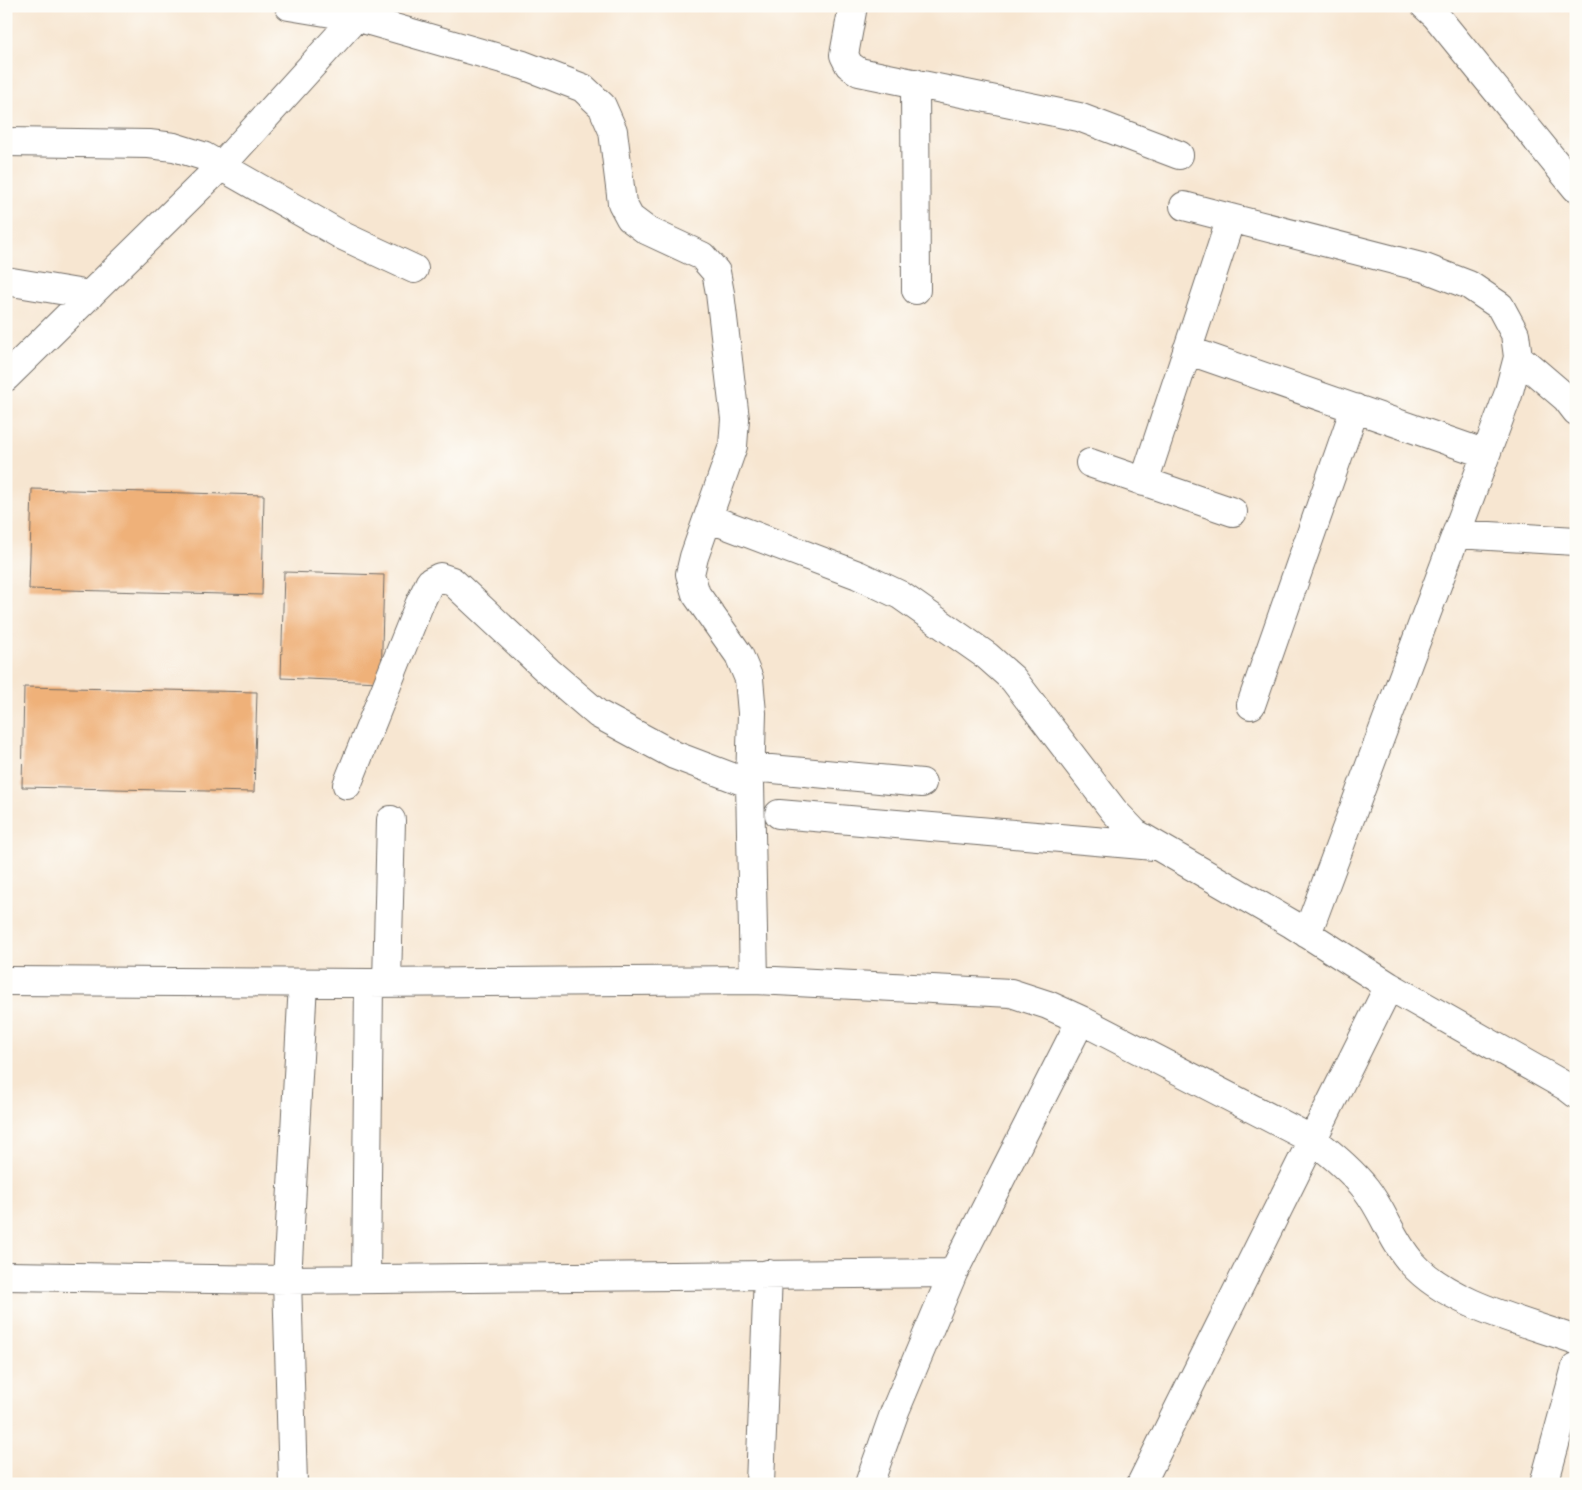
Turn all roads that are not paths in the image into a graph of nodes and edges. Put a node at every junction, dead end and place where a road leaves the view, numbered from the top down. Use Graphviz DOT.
graph roads {
  1 [pos="289,6"];
  2 [pos="853,6"];
  3 [pos="1425,6"];
  4 [pos="363,12"];
  5 [pos="915,83"];
  6 [pos="6,142"];
  7 [pos="1179,155"];
  8 [pos="220,167"];
  9 [pos="1576,188"];
  10 [pos="1184,206"];
  11 [pos="1231,218"];
  12 [pos="414,269"];
  13 [pos="6,281"];
  14 [pos="916,290"];
  15 [pos="90,295"];
  16 [pos="1187,350"];
  17 [pos="1518,357"];
  18 [pos="6,377"];
  19 [pos="1355,408"];
  20 [pos="1576,412"];
  21 [pos="1486,454"];
  22 [pos="1090,463"];
  23 [pos="1144,482"];
  24 [pos="1233,512"];
  25 [pos="708,518"];
  26 [pos="1456,534"];
  27 [pos="1576,541"];
  28 [pos="1251,705"];
  29 [pos="751,776"];
  30 [pos="922,783"];
  31 [pos="347,785"];
  32 [pos="779,814"];
  33 [pos="391,820"];
  34 [pos="1154,846"];
  35 [pos="1307,934"];
  36 [pos="754,980"];
  37 [pos="6,981"];
  38 [pos="303,982"];
  39 [pos="378,983"];
  40 [pos="1389,986"];
  41 [pos="1082,1020"];
  42 [pos="1576,1094"];
  43 [pos="1314,1140"];
  44 [pos="953,1273"];
  45 [pos="768,1274"];
  46 [pos="6,1276"];
  47 [pos="287,1280"];
  48 [pos="366,1280"];
  49 [pos="1576,1340"];
  50 [pos="1576,1367"];
  51 [pos="293,1484"];
  52 [pos="760,1484"];
  53 [pos="868,1484"];
  54 [pos="1141,1484"];
  55 [pos="1544,1484"];
  1 -- 4 [label="street"];
  2 -- 5 [label="street"];
  3 -- 9 [label="street"];
  4 -- 8 [label="street"];
  4 -- 25 [label="street"];
  5 -- 7 [label="street"];
  5 -- 14 [label="street"];
  6 -- 8 [label="street"];
  8 -- 12 [label="street"];
  8 -- 15 [label="street"];
  10 -- 11 [label="street"];
  11 -- 16 [label="street"];
  11 -- 17 [label="street"];
  13 -- 15 [label="street"];
  15 -- 18 [label="street"];
  16 -- 19 [label="street"];
  16 -- 23 [label="street"];
  17 -- 20 [label="street"];
  17 -- 21 [label="street"];
  19 -- 21 [label="street"];
  19 -- 28 [label="street"];
  21 -- 26 [label="street"];
  22 -- 23 [label="street"];
  23 -- 24 [label="street"];
  25 -- 29 [label="street"];
  25 -- 34 [label="street"];
  26 -- 27 [label="street"];
  26 -- 35 [label="street"];
  29 -- 30 [label="street"];
  29 -- 31 [label="street"];
  29 -- 36 [label="street"];
  32 -- 34 [label="street"];
  33 -- 39 [label="street"];
  34 -- 35 [label="street"];
  35 -- 40 [label="street"];
  36 -- 39 [label="street"];
  36 -- 41 [label="street"];
  37 -- 38 [label="street"];
  38 -- 39 [label="street"];
  38 -- 47 [label="street"];
  39 -- 48 [label="street"];
  40 -- 42 [label="street"];
  40 -- 43 [label="street"];
  41 -- 43 [label="street"];
  41 -- 44 [label="street"];
  43 -- 49 [label="street"];
  43 -- 54 [label="street"];
  44 -- 45 [label="street"];
  44 -- 53 [label="street"];
  45 -- 48 [label="street"];
  45 -- 52 [label="street"];
  46 -- 47 [label="street"];
  47 -- 48 [label="street"];
  47 -- 51 [label="street"];
  50 -- 55 [label="street"];
}
